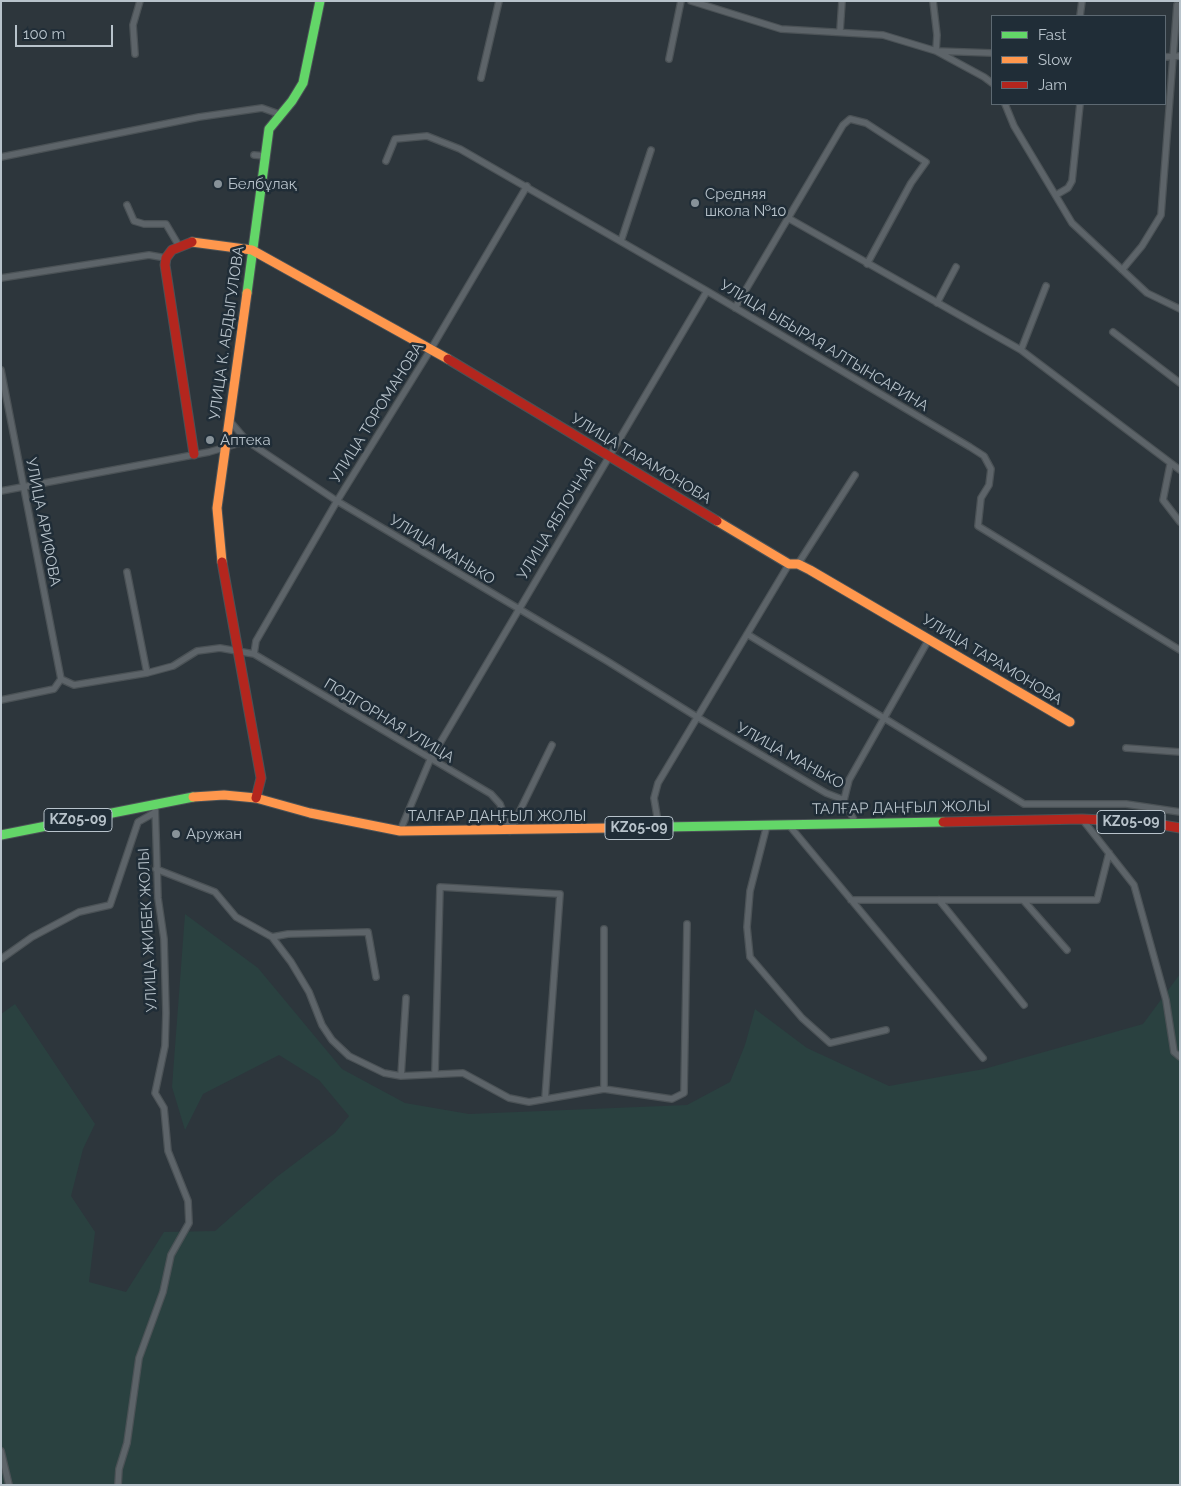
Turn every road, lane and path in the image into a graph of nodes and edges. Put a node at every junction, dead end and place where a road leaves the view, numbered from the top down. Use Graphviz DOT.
graph roads {
  1 [pos="140,1"];
  2 [pos="320,1"];
  3 [pos="499,1"];
  4 [pos="681,1"];
  5 [pos="691,1"];
  6 [pos="842,1"];
  7 [pos="933,1"];
  8 [pos="1082,1"];
  9 [pos="1177,5"];
  10 [pos="1080,15"];
  11 [pos="840,31"];
  12 [pos="936,51"];
  13 [pos="991,53"];
  14 [pos="135,54"];
  15 [pos="1177,56"];
  16 [pos="669,58"];
  17 [pos="481,78"];
  18 [pos="991,82"];
  19 [pos="1005,105"];
  20 [pos="1080,105"];
  21 [pos="279,114"];
  22 [pos="651,150"];
  23 [pos="254,155"];
  24 [pos="265,156"];
  25 [pos="1,157"];
  26 [pos="386,161"];
  27 [pos="527,186"];
  28 [pos="1056,195"];
  29 [pos="127,205"];
  30 [pos="788,218"];
  31 [pos="621,241"];
  32 [pos="179,246"];
  33 [pos="252,250"];
  34 [pos="166,258"];
  35 [pos="867,264"];
  36 [pos="956,267"];
  37 [pos="1122,270"];
  38 [pos="1,278"];
  39 [pos="1046,286"];
  40 [pos="707,291"];
  41 [pos="937,303"];
  42 [pos="735,308"];
  43 [pos="1180,309"];
  44 [pos="1113,332"];
  45 [pos="431,349"];
  46 [pos="1020,350"];
  47 [pos="1,370"];
  48 [pos="1180,383"];
  49 [pos="229,420"];
  50 [pos="247,441"];
  51 [pos="225,447"];
  52 [pos="194,454"];
  53 [pos="609,456"];
  54 [pos="1170,464"];
  55 [pos="1180,470"];
  56 [pos="855,475"];
  57 [pos="24,487"];
  58 [pos="1,491"];
  59 [pos="337,502"];
  60 [pos="1180,522"];
  61 [pos="793,564"];
  62 [pos="127,572"];
  63 [pos="517,609"];
  64 [pos="747,634"];
  65 [pos="930,639"];
  66 [pos="238,650"];
  67 [pos="1180,650"];
  68 [pos="254,654"];
  69 [pos="147,673"];
  70 [pos="61,679"];
  71 [pos="1,700"];
  72 [pos="697,717"];
  73 [pos="883,718"];
  74 [pos="1070,722"];
  75 [pos="552,745"];
  76 [pos="1126,748"];
  77 [pos="1180,752"];
  78 [pos="430,760"];
  79 [pos="256,798"];
  80 [pos="844,800"];
  81 [pos="154,808"];
  82 [pos="1180,812"];
  83 [pos="1082,819"];
  84 [pos="855,822"];
  85 [pos="788,824"];
  86 [pos="767,825"];
  87 [pos="659,828"];
  88 [pos="1180,828"];
  89 [pos="400,831"];
  90 [pos="510,831"];
  91 [pos="1,835"];
  92 [pos="1109,853"];
  93 [pos="156,869"];
  94 [pos="851,900"];
  95 [pos="939,900"];
  96 [pos="1024,900"];
  97 [pos="687,924"];
  98 [pos="604,929"];
  99 [pos="272,937"];
  100 [pos="1067,950"];
  101 [pos="1,959"];
  102 [pos="376,977"];
  103 [pos="406,998"];
  104 [pos="1024,1004"];
  105 [pos="886,1030"];
  106 [pos="1180,1057"];
  107 [pos="982,1058"];
  108 [pos="435,1073"];
  109 [pos="401,1076"];
  110 [pos="604,1089"];
  111 [pos="545,1099"];
  112 [pos="1,1451"];
  113 [pos="9,1485"];
  114 [pos="118,1485"];
  1 -- 14 [label="street"];
  2 -- 21 [label="street, УЛИЦА К. АБДЫГУЛОВА"];
  3 -- 17 [label="street"];
  4 -- 16 [label="street"];
  5 -- 11 [label="street"];
  6 -- 11 [label="street"];
  7 -- 12 [label="street"];
  8 -- 10 [label="street"];
  9 -- 15 [label="street"];
  11 -- 12 [label="street"];
  12 -- 13 [label="street"];
  12 -- 18 [label="street"];
  15 -- 37 [label="street"];
  19 -- 28 [label="street"];
  20 -- 28 [label="street"];
  21 -- 24 [label="street, УЛИЦА К. АБДЫГУЛОВА"];
  21 -- 25 [label="street"];
  22 -- 31 [label="street"];
  23 -- 24 [label="street"];
  24 -- 33 [label="street, УЛИЦА К. АБДЫГУЛОВА"];
  26 -- 27 [label="street, УЛИЦА ЫБЫРАЯ АЛТЫНСАРИНА"];
  27 -- 31 [label="street, УЛИЦА ЫБЫРАЯ АЛТЫНСАРИНА"];
  27 -- 45 [label="street, УЛИЦА ТОРОМАНОВА"];
  28 -- 37 [label="street"];
  29 -- 32 [label="street"];
  30 -- 35 [label="street"];
  30 -- 35 [label="street"];
  30 -- 42 [label="street"];
  31 -- 40 [label="street, УЛИЦА ЫБЫРАЯ АЛТЫНСАРИНА"];
  32 -- 33 [label="street, УЛИЦА ТАРАМОНОВА"];
  32 -- 34 [label="street"];
  33 -- 45 [label="street, УЛИЦА ТАРАМОНОВА"];
  33 -- 49 [label="street, УЛИЦА К. АБДЫГУЛОВА"];
  34 -- 38 [label="street"];
  34 -- 52 [label="street"];
  35 -- 41 [label="street"];
  36 -- 41 [label="street"];
  37 -- 43 [label="street"];
  39 -- 46 [label="street"];
  40 -- 42 [label="street, УЛИЦА ЫБЫРАЯ АЛТЫНСАРИНА"];
  40 -- 53 [label="street, УЛИЦА ЯБЛОЧНАЯ"];
  41 -- 46 [label="street"];
  42 -- 67 [label="street, УЛИЦА ЫБЫРАЯ АЛТЫНСАРИНА"];
  44 -- 48 [label="street"];
  45 -- 53 [label="street, УЛИЦА ТАРАМОНОВА"];
  45 -- 59 [label="street, УЛИЦА ТОРОМАНОВА"];
  46 -- 54 [label="street"];
  47 -- 57 [label="street, УЛИЦА АРИФОВА"];
  49 -- 50 [label="street, УЛИЦА МАНЬКО"];
  49 -- 51 [label="street, УЛИЦА К. АБДЫГУЛОВА"];
  50 -- 51 [label="street"];
  50 -- 59 [label="street, УЛИЦА МАНЬКО"];
  51 -- 52 [label="street"];
  51 -- 66 [label="street, УЛИЦА К. АБДЫГУЛОВА"];
  52 -- 57 [label="street"];
  53 -- 61 [label="street, УЛИЦА ТАРАМОНОВА"];
  53 -- 63 [label="street, УЛИЦА ЯБЛОЧНАЯ"];
  54 -- 55 [label="street"];
  54 -- 60 [label="street"];
  56 -- 61 [label="street"];
  57 -- 58 [label="street"];
  57 -- 70 [label="street, УЛИЦА АРИФОВА"];
  59 -- 63 [label="street, УЛИЦА МАНЬКО"];
  59 -- 68 [label="street, УЛИЦА ТОРОМАНОВА"];
  61 -- 64 [label="street"];
  61 -- 65 [label="street, УЛИЦА ТАРАМОНОВА"];
  62 -- 69 [label="street"];
  63 -- 72 [label="street, УЛИЦА МАНЬКО"];
  63 -- 78 [label="street, УЛИЦА ЯБЛОЧНАЯ"];
  64 -- 72 [label="street"];
  64 -- 73 [label="street"];
  65 -- 73 [label="street"];
  65 -- 74 [label="street, УЛИЦА ТАРАМОНОВА"];
  66 -- 68 [label="street, ПОДГОРНАЯ УЛИЦА"];
  66 -- 69 [label="street, ПОДГОРНАЯ УЛИЦА"];
  66 -- 79 [label="street, УЛИЦА К. АБДЫГУЛОВА"];
  68 -- 78 [label="street, ПОДГОРНАЯ УЛИЦА"];
  69 -- 70 [label="street, ПОДГОРНАЯ УЛИЦА"];
  70 -- 71 [label="street"];
  72 -- 80 [label="street, УЛИЦА МАНЬКО"];
  72 -- 87 [label="street"];
  73 -- 80 [label="street"];
  73 -- 82 [label="street"];
  75 -- 90 [label="street"];
  76 -- 77 [label="street"];
  78 -- 89 [label="street, УЛИЦА ЯБЛОЧНАЯ"];
  78 -- 90 [label="street, ПОДГОРНАЯ УЛИЦА"];
  79 -- 81 [label="street, ТАЛҒАР ДАҢҒЫЛ ЖОЛЫ / KZ05-09"];
  79 -- 89 [label="street, ТАЛҒАР ДАҢҒЫЛ ЖОЛЫ / KZ05-09"];
  80 -- 84 [label="street"];
  81 -- 91 [label="street, ТАЛҒАР ДАҢҒЫЛ ЖОЛЫ / KZ05-09"];
  81 -- 93 [label="street, УЛИЦА ЖИБЕК ЖОЛЫ"];
  81 -- 101 [label="street"];
  83 -- 84 [label="street, ТАЛҒАР ДАҢҒЫЛ ЖОЛЫ / KZ05-09"];
  83 -- 88 [label="street, ТАЛҒАР ДАҢҒЫЛ ЖОЛЫ / KZ05-09"];
  83 -- 92 [label="street"];
  84 -- 85 [label="street, ТАЛҒАР ДАҢҒЫЛ ЖОЛЫ / KZ05-09"];
  85 -- 86 [label="street, ТАЛҒАР ДАҢҒЫЛ ЖОЛЫ / KZ05-09"];
  85 -- 94 [label="street"];
  86 -- 87 [label="street, ТАЛҒАР ДАҢҒЫЛ ЖОЛЫ / KZ05-09"];
  86 -- 105 [label="street"];
  87 -- 90 [label="street, ТАЛҒАР ДАҢҒЫЛ ЖОЛЫ / KZ05-09"];
  89 -- 90 [label="street, ТАЛҒАР ДАҢҒЫЛ ЖОЛЫ / KZ05-09"];
  92 -- 96 [label="street"];
  92 -- 106 [label="street"];
  93 -- 99 [label="street"];
  93 -- 114 [label="street, УЛИЦА ЖИБЕК ЖОЛЫ"];
  94 -- 95 [label="street"];
  94 -- 107 [label="street"];
  95 -- 96 [label="street"];
  95 -- 104 [label="street"];
  96 -- 100 [label="street"];
  97 -- 110 [label="street"];
  98 -- 110 [label="street"];
  99 -- 102 [label="street"];
  99 -- 109 [label="street"];
  103 -- 109 [label="street"];
  108 -- 109 [label="street"];
  108 -- 111 [label="street"];
  108 -- 111 [label="street"];
  110 -- 111 [label="street"];
  112 -- 113 [label="street"];
}
